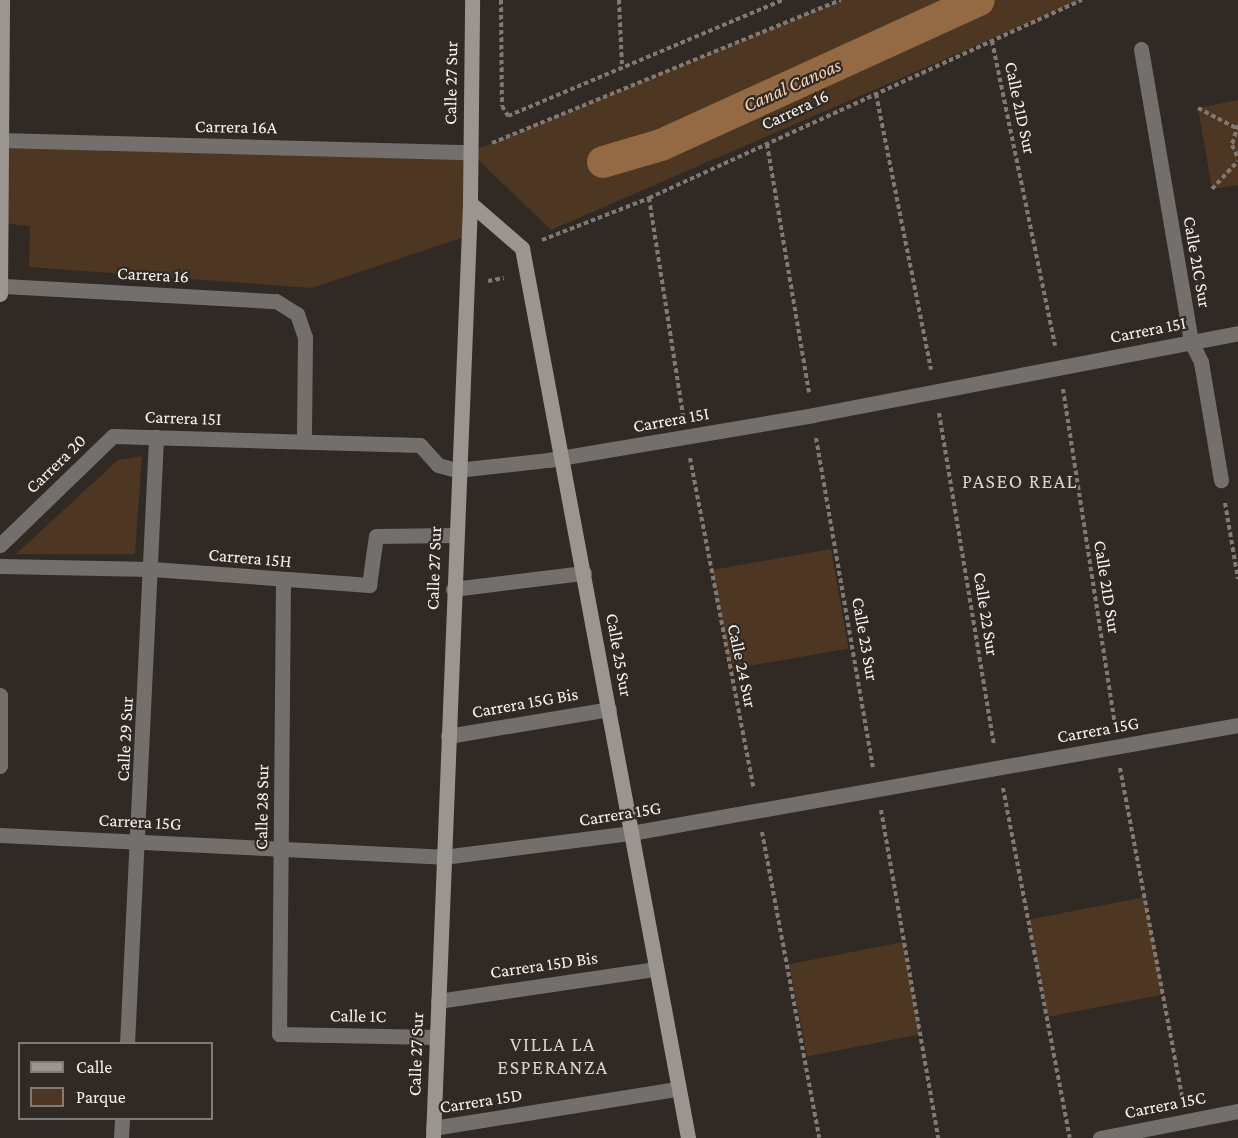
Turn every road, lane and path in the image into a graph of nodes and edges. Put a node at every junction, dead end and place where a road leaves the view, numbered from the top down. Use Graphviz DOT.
graph roads {
  1 [pos="2,0"];
  2 [pos="472,0"];
  3 [pos="501,0"];
  4 [pos="619,0"];
  5 [pos="783,0"];
  6 [pos="841,0"];
  7 [pos="1082,0"];
  8 [pos="992,41"];
  9 [pos="1141,49"];
  10 [pos="622,66"];
  11 [pos="876,94"];
  12 [pos="1198,108"];
  13 [pos="1237,127"];
  14 [pos="2,140"];
  15 [pos="767,144"];
  16 [pos="470,152"];
  17 [pos="1238,160"];
  18 [pos="1212,189"];
  19 [pos="649,198"];
  20 [pos="470,202"];
  21 [pos="2,223"];
  22 [pos="522,248"];
  23 [pos="2,290"];
  24 [pos="1238,333"];
  25 [pos="1191,342"];
  26 [pos="1059,367"];
  27 [pos="935,390"];
  28 [pos="813,415"];
  29 [pos="113,436"];
  30 [pos="156,437"];
  31 [pos="686,437"];
  32 [pos="304,441"];
  33 [pos="563,458"];
  34 [pos="457,470"];
  35 [pos="1221,480"];
  36 [pos="455,535"];
  37 [pos="0,545"];
  38 [pos="0,566"];
  39 [pos="152,569"];
  40 [pos="584,573"];
  41 [pos="1238,579"];
  42 [pos="284,580"];
  43 [pos="453,589"];
  44 [pos="1,695"];
  45 [pos="609,709"];
  46 [pos="1238,725"];
  47 [pos="448,736"];
  48 [pos="1117,747"];
  49 [pos="0,766"];
  50 [pos="999,767"];
  51 [pos="877,789"];
  52 [pos="758,810"];
  53 [pos="631,834"];
  54 [pos="0,835"];
  55 [pos="139,842"];
  56 [pos="281,848"];
  57 [pos="443,857"];
  58 [pos="656,969"];
  59 [pos="438,1001"];
  60 [pos="279,1034"];
  61 [pos="436,1037"];
  62 [pos="127,1042"];
  63 [pos="677,1089"];
  64 [pos="1238,1111"];
  65 [pos="122,1120"];
  66 [pos="1187,1120"];
  67 [pos="433,1133"];
  68 [pos="121,1138"];
  69 [pos="688,1138"];
  70 [pos="819,1138"];
  71 [pos="938,1138"];
  72 [pos="1070,1138"];
  73 [pos="1100,1138"];
  1 -- 14 [label="street"];
  2 -- 16 [label="street, Calle 27 Sur"];
  3 -- 10 [label="path"];
  4 -- 10 [label="path"];
  5 -- 10 [label="path"];
  6 -- 16 [label="path"];
  7 -- 8 [label="path, Carrera 16"];
  8 -- 11 [label="path, Carrera 16"];
  8 -- 26 [label="path, Calle 21D Sur"];
  9 -- 25 [label="street, Calle 21C Sur"];
  11 -- 15 [label="path, Carrera 16"];
  11 -- 27 [label="path, Calle 22 Sur"];
  12 -- 13 [label="path"];
  13 -- 17 [label="path"];
  14 -- 16 [label="street, Carrera 16A"];
  14 -- 21 [label="street"];
  15 -- 19 [label="path, Carrera 16"];
  15 -- 28 [label="path, Calle 23 Sur"];
  16 -- 20 [label="street, Calle 27 Sur"];
  17 -- 18 [label="path"];
  19 -- 22 [label="path, Carrera 16"];
  19 -- 31 [label="path, Calle 24 Sur"];
  20 -- 22 [label="street"];
  20 -- 34 [label="street, Calle 27 Sur"];
  21 -- 23 [label="street"];
  22 -- 33 [label="street, Calle 25 Sur"];
  23 -- 32 [label="street, Carrera 16"];
  24 -- 25 [label="street, Carrera 15I"];
  25 -- 26 [label="street, Carrera 15I"];
  25 -- 35 [label="street, Calle 21C Sur"];
  26 -- 27 [label="street, Carrera 15I"];
  26 -- 48 [label="path, Calle 21D Sur"];
  27 -- 28 [label="street, Carrera 15I"];
  27 -- 50 [label="path, Calle 22 Sur"];
  28 -- 31 [label="street, Carrera 15I"];
  28 -- 51 [label="path, Calle 23 Sur"];
  29 -- 30 [label="street, Carrera 15I"];
  29 -- 37 [label="street, Carrera 20"];
  30 -- 32 [label="street, Carrera 15I"];
  30 -- 39 [label="street, Calle 29 Sur"];
  31 -- 33 [label="street, Carrera 15I"];
  31 -- 52 [label="path, Calle 24 Sur"];
  32 -- 34 [label="street, Carrera 15I"];
  33 -- 34 [label="street, Carrera 15I"];
  33 -- 40 [label="street, Calle 25 Sur"];
  34 -- 36 [label="street, Calle 27 Sur"];
  35 -- 41 [label="path"];
  36 -- 42 [label="street, Carrera 15H"];
  36 -- 43 [label="street, Calle 27 Sur"];
  38 -- 39 [label="street, Carrera 15H"];
  39 -- 42 [label="street, Carrera 15H"];
  39 -- 55 [label="street, Calle 29 Sur"];
  40 -- 43 [label="street"];
  40 -- 45 [label="street, Calle 25 Sur"];
  42 -- 56 [label="street, Calle 28 Sur"];
  43 -- 47 [label="street, Calle 27 Sur"];
  44 -- 49 [label="street"];
  45 -- 47 [label="street, Carrera 15G Bis"];
  45 -- 53 [label="street, Calle 25 Sur"];
  46 -- 48 [label="street, Carrera 15G"];
  47 -- 57 [label="street, Calle 27 Sur"];
  48 -- 50 [label="street, Carrera 15G"];
  48 -- 66 [label="path, Calle 21D Sur"];
  50 -- 51 [label="street, Carrera 15G"];
  50 -- 72 [label="path, Calle 22 Sur"];
  51 -- 52 [label="street, Carrera 15G"];
  51 -- 71 [label="path, Calle 23 Sur"];
  52 -- 53 [label="street, Carrera 15G"];
  52 -- 70 [label="path, Calle 24 Sur"];
  53 -- 57 [label="street, Carrera 15G"];
  53 -- 58 [label="street, Calle 25 Sur"];
  54 -- 55 [label="street, Carrera 15G"];
  55 -- 56 [label="street, Carrera 15G"];
  55 -- 62 [label="street, Calle 29 Sur"];
  56 -- 57 [label="street, Carrera 15G"];
  56 -- 60 [label="street, Calle 28 Sur"];
  57 -- 59 [label="street, Calle 27 Sur"];
  58 -- 59 [label="street, Carrera 15D Bis"];
  58 -- 63 [label="street, Calle 25 Sur"];
  59 -- 61 [label="street, Calle 27 Sur"];
  60 -- 61 [label="street, Calle 1C"];
  61 -- 67 [label="street, Calle 27 Sur"];
  63 -- 67 [label="street, Carrera 15D"];
  63 -- 69 [label="street, Calle 25 Sur"];
  64 -- 66 [label="street, Carrera 15C"];
  65 -- 68 [label="street"];
  66 -- 73 [label="street, Carrera 15C"];
}
